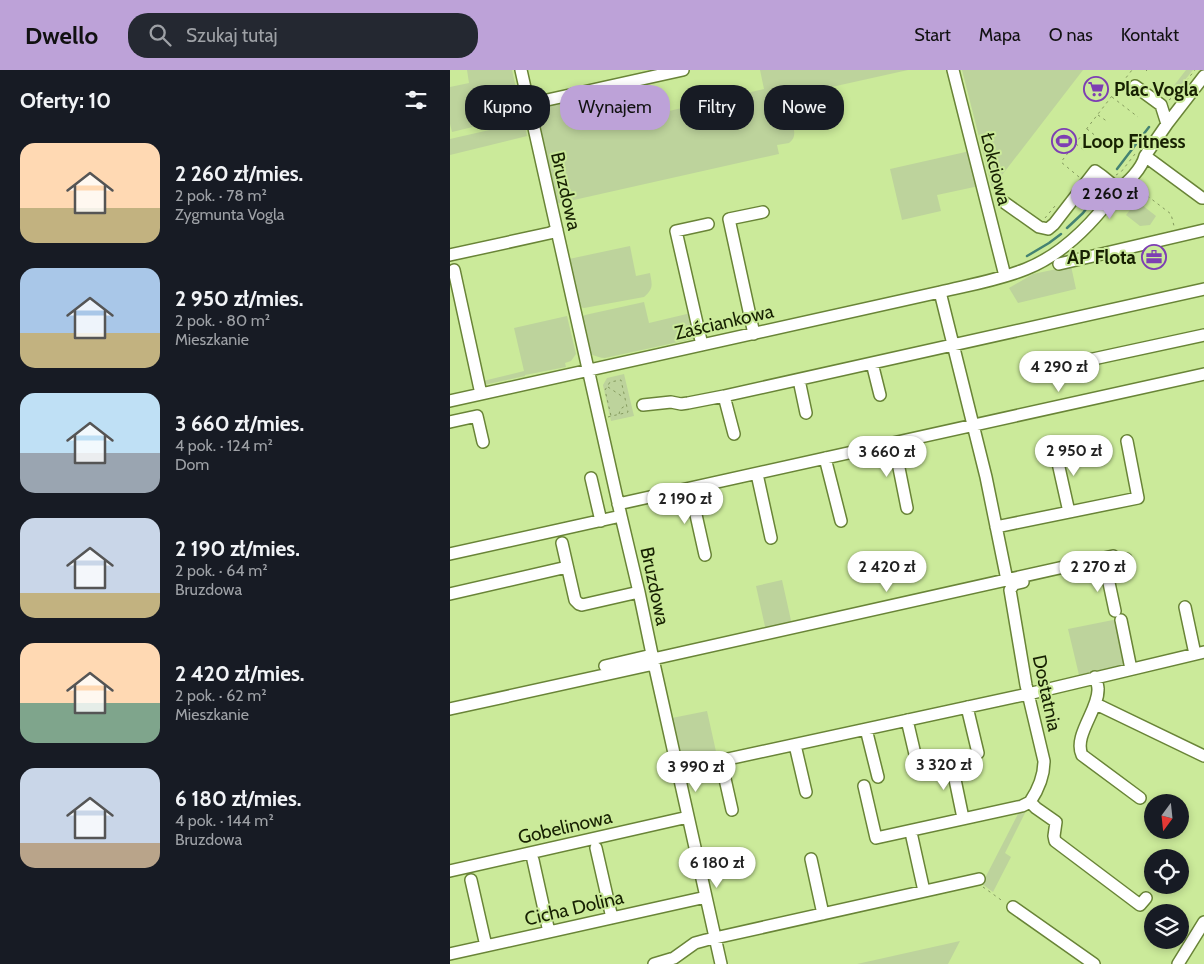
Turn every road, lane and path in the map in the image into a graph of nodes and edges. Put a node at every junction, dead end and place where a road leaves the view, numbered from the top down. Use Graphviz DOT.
graph roads {
  1 [pos="521,70"];
  2 [pos="684,70"];
  3 [pos="953,70"];
  4 [pos="1132,70"];
  5 [pos="1195,70"];
  6 [pos="1204,76"];
  7 [pos="525,85"];
  8 [pos="1135,86"];
  9 [pos="1112,96"];
  10 [pos="550,99"];
  11 [pos="1163,102"];
  12 [pos="1183,102"];
  13 [pos="1098,114"];
  14 [pos="1138,117"];
  15 [pos="1108,122"];
  16 [pos="1167,124"];
  17 [pos="1087,129"];
  18 [pos="535,130"];
  19 [pos="1097,137"];
  20 [pos="1075,144"];
  21 [pos="1085,151"];
  22 [pos="1145,156"];
  23 [pos="1080,178"];
  24 [pos="1133,183"];
  25 [pos="1118,190"];
  26 [pos="1144,193"];
  27 [pos="1204,198"];
  28 [pos="1137,202"];
  29 [pos="1005,203"];
  30 [pos="1058,208"];
  31 [pos="763,212"];
  32 [pos="1044,219"];
  33 [pos="708,224"];
  34 [pos="557,230"];
  35 [pos="1204,230"];
  36 [pos="1176,237"];
  37 [pos="450,255"];
  38 [pos="1059,264"];
  39 [pos="454,270"];
  40 [pos="1005,276"];
  41 [pos="1204,289"];
  42 [pos="940,292"];
  43 [pos="754,334"];
  44 [pos="1204,335"];
  45 [pos="702,345"];
  46 [pos="953,345"];
  47 [pos="872,363"];
  48 [pos="1070,364"];
  49 [pos="589,371"];
  50 [pos="1204,374"];
  51 [pos="799,380"];
  52 [pos="607,387"];
  53 [pos="481,394"];
  54 [pos="880,395"];
  55 [pos="724,396"];
  56 [pos="625,398"];
  57 [pos="450,401"];
  58 [pos="643,405"];
  59 [pos="627,406"];
  60 [pos="806,413"];
  61 [pos="619,414"];
  62 [pos="611,416"];
  63 [pos="605,417"];
  64 [pos="450,422"];
  65 [pos="972,426"];
  66 [pos="734,434"];
  67 [pos="1127,441"];
  68 [pos="483,442"];
  69 [pos="894,443"];
  70 [pos="1056,454"];
  71 [pos="825,458"];
  72 [pos="757,474"];
  73 [pos="591,478"];
  74 [pos="690,488"];
  75 [pos="618,504"];
  76 [pos="907,508"];
  77 [pos="1069,512"];
  78 [pos="621,516"];
  79 [pos="601,521"];
  80 [pos="841,521"];
  81 [pos="996,527"];
  82 [pos="772,538"];
  83 [pos="562,544"];
  84 [pos="450,554"];
  85 [pos="705,555"];
  86 [pos="1109,560"];
  87 [pos="1127,565"];
  88 [pos="567,567"];
  89 [pos="1009,584"];
  90 [pos="639,592"];
  91 [pos="450,594"];
  92 [pos="1185,606"];
  93 [pos="1200,653"];
  94 [pos="653,659"];
  95 [pos="1131,669"];
  96 [pos="1096,677"];
  97 [pos="1028,694"];
  98 [pos="450,702"];
  99 [pos="1096,704"];
  100 [pos="967,707"];
  101 [pos="450,709"];
  102 [pos="907,720"];
  103 [pos="866,729"];
  104 [pos="795,745"];
  105 [pos="978,753"];
  106 [pos="1204,756"];
  107 [pos="721,761"];
  108 [pos="952,765"];
  109 [pos="918,767"];
  110 [pos="677,770"];
  111 [pos="878,777"];
  112 [pos="864,786"];
  113 [pos="806,792"];
  114 [pos="1140,798"];
  115 [pos="1030,802"];
  116 [pos="732,810"];
  117 [pos="688,817"];
  118 [pos="964,818"];
  119 [pos="912,837"];
  120 [pos="596,848"];
  121 [pos="811,859"];
  122 [pos="532,860"];
  123 [pos="450,871"];
  124 [pos="977,879"];
  125 [pos="471,880"];
  126 [pos="924,891"];
  127 [pos="706,897"];
  128 [pos="1146,898"];
  129 [pos="1013,907"];
  130 [pos="823,914"];
  131 [pos="612,918"];
  132 [pos="1204,922"];
  133 [pos="549,932"];
  134 [pos="715,937"];
  135 [pos="486,946"];
  136 [pos="450,954"];
  137 [pos="654,964"];
  138 [pos="721,964"];
  139 [pos="1094,964"];
  140 [pos="1178,964"];
  1 -- 7 [label="street, Bruzdowa"];
  2 -- 10 [label="street"];
  3 -- 40 [label="street, Łokciowa"];
  4 -- 9 [label="path"];
  5 -- 11 [label="path"];
  6 -- 12 [label="street, Zaściankowa"];
  8 -- 11 [label="street"];
  9 -- 13 [label="path"];
  9 -- 14 [label="path"];
  11 -- 12 [label="street"];
  11 -- 16 [label="street"];
  12 -- 16 [label="street, Zaściankowa"];
  13 -- 15 [label="path"];
  13 -- 17 [label="path"];
  16 -- 22 [label="street, Zaściankowa"];
  17 -- 19 [label="path"];
  17 -- 20 [label="path"];
  18 -- 34 [label="street, Bruzdowa"];
  20 -- 21 [label="path"];
  20 -- 23 [label="path"];
  22 -- 25 [label="street, Zaściankowa"];
  22 -- 27 [label="street"];
  24 -- 26 [label="path"];
  25 -- 29 [label="street"];
  25 -- 40 [label="street, Zaściankowa"];
  26 -- 28 [label="path"];
  26 -- 36 [label="path"];
  30 -- 32 [label="path"];
  31 -- 43 [label="street"];
  33 -- 45 [label="street"];
  34 -- 37 [label="street"];
  34 -- 49 [label="street, Bruzdowa"];
  35 -- 36 [label="street"];
  36 -- 38 [label="street"];
  39 -- 53 [label="street"];
  40 -- 42 [label="street, Zaściankowa"];
  41 -- 46 [label="street"];
  42 -- 43 [label="street, Zaściankowa"];
  42 -- 46 [label="street, Dostatnia"];
  43 -- 45 [label="street, Zaściankowa"];
  44 -- 48 [label="street"];
  45 -- 49 [label="street, Zaściankowa"];
  46 -- 47 [label="street"];
  46 -- 65 [label="street, Dostatnia"];
  47 -- 51 [label="street"];
  47 -- 54 [label="street"];
  49 -- 53 [label="street, Zaściankowa"];
  49 -- 75 [label="street, Bruzdowa"];
  50 -- 65 [label="street"];
  51 -- 55 [label="street"];
  51 -- 60 [label="street"];
  52 -- 56 [label="path"];
  52 -- 56 [label="path"];
  52 -- 62 [label="path"];
  53 -- 57 [label="street, Zaściankowa"];
  55 -- 58 [label="street"];
  55 -- 66 [label="street"];
  56 -- 59 [label="path"];
  59 -- 61 [label="path"];
  59 -- 61 [label="path"];
  61 -- 62 [label="path"];
  62 -- 63 [label="path"];
  64 -- 68 [label="street"];
  65 -- 69 [label="street"];
  65 -- 81 [label="street, Dostatnia"];
  67 -- 77 [label="street"];
  69 -- 71 [label="street"];
  69 -- 76 [label="street"];
  70 -- 77 [label="street"];
  71 -- 72 [label="street"];
  71 -- 80 [label="street"];
  72 -- 74 [label="street"];
  72 -- 82 [label="street"];
  73 -- 79 [label="street"];
  74 -- 75 [label="street"];
  74 -- 85 [label="street"];
  75 -- 78 [label="street, Bruzdowa"];
  77 -- 81 [label="street"];
  78 -- 79 [label="street"];
  78 -- 90 [label="street, Bruzdowa"];
  79 -- 84 [label="street"];
  81 -- 89 [label="street, Dostatnia"];
  83 -- 88 [label="street"];
  86 -- 87 [label="street"];
  86 -- 89 [label="street"];
  86 -- 95 [label="street"];
  88 -- 90 [label="street"];
  88 -- 91 [label="street"];
  89 -- 94 [label="street"];
  89 -- 97 [label="street, Dostatnia"];
  90 -- 94 [label="street, Bruzdowa"];
  92 -- 93 [label="street"];
  93 -- 95 [label="street"];
  94 -- 98 [label="street"];
  94 -- 101 [label="street"];
  94 -- 110 [label="street, Bruzdowa"];
  95 -- 96 [label="street"];
  96 -- 97 [label="street"];
  96 -- 99 [label="street"];
  97 -- 100 [label="street"];
  97 -- 115 [label="street, Dostatnia"];
  99 -- 106 [label="street"];
  99 -- 114 [label="street"];
  100 -- 102 [label="street"];
  100 -- 105 [label="street"];
  102 -- 103 [label="street"];
  102 -- 109 [label="street"];
  103 -- 104 [label="street"];
  103 -- 111 [label="street"];
  104 -- 107 [label="street"];
  104 -- 113 [label="street"];
  107 -- 110 [label="street"];
  107 -- 116 [label="street"];
  108 -- 118 [label="street"];
  110 -- 117 [label="street, Bruzdowa"];
  112 -- 118 [label="street"];
  115 -- 118 [label="street"];
  115 -- 128 [label="street"];
  117 -- 123 [label="street, Gobelinowa"];
  117 -- 127 [label="street, Bruzdowa"];
  119 -- 126 [label="street"];
  120 -- 131 [label="street"];
  121 -- 130 [label="street"];
  122 -- 133 [label="street"];
  124 -- 126 [label="street"];
  124 -- 129 [label="path"];
  125 -- 135 [label="street"];
  126 -- 130 [label="street"];
  127 -- 131 [label="street, Cicha Dolina"];
  127 -- 134 [label="street, Bruzdowa"];
  129 -- 139 [label="street"];
  130 -- 134 [label="street"];
  131 -- 133 [label="street, Cicha Dolina"];
  132 -- 140 [label="street"];
  133 -- 135 [label="street, Cicha Dolina"];
  134 -- 137 [label="street"];
  134 -- 138 [label="street, Bruzdowa"];
  135 -- 136 [label="street, Cicha Dolina"];
}
